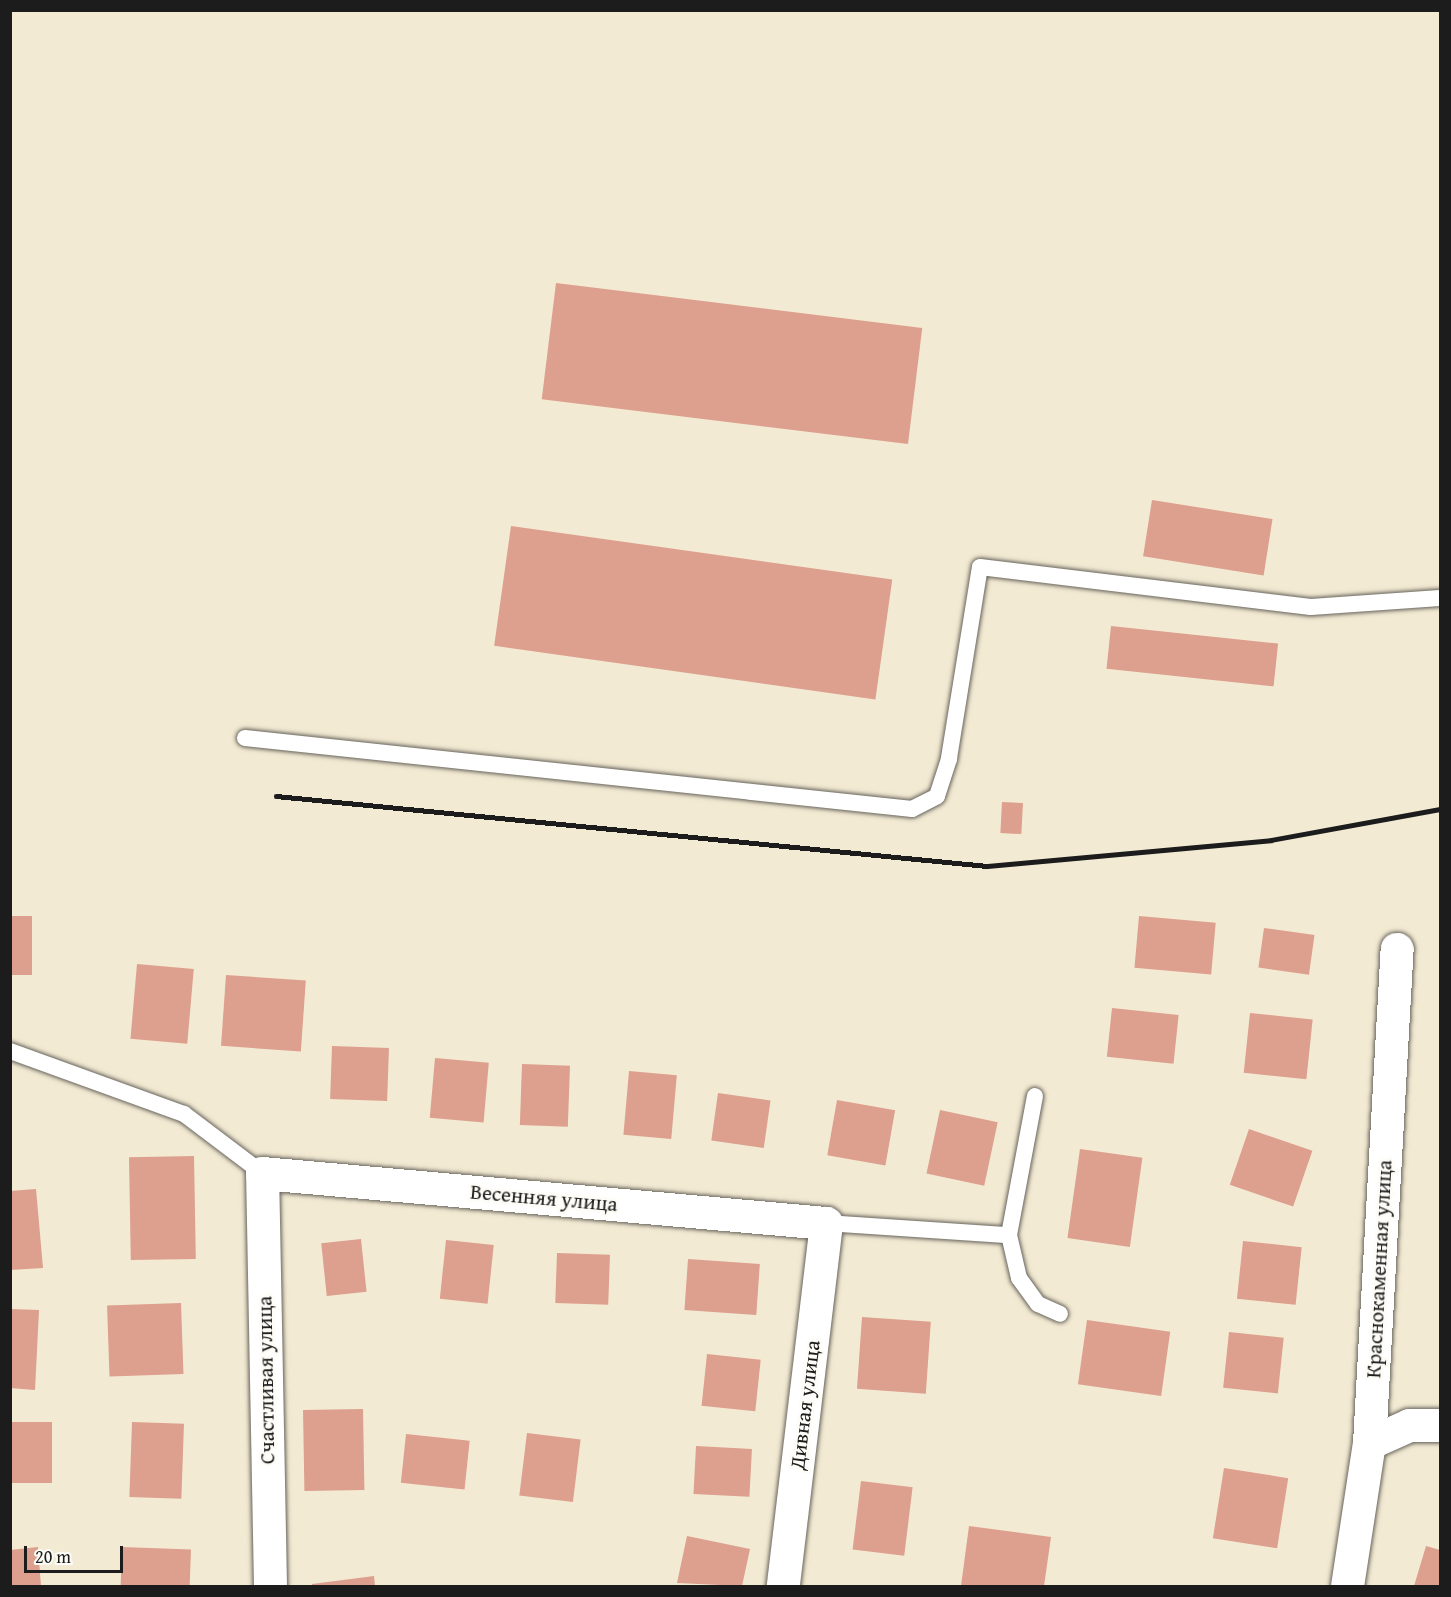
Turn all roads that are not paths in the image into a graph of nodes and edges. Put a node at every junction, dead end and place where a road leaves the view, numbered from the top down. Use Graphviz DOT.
graph roads {
  1 [pos="1440,598"];
  2 [pos="245,738"];
  3 [pos="1397,949"];
  4 [pos="10,1051"];
  5 [pos="1035,1096"];
  6 [pos="262,1173"];
  7 [pos="826,1223"];
  8 [pos="1009,1235"];
  9 [pos="1060,1314"];
  10 [pos="1440,1425"];
  11 [pos="1369,1443"];
  12 [pos="270,1587"];
  13 [pos="783,1587"];
  14 [pos="1347,1587"];
  1 -- 2 [label="lane"];
  3 -- 11 [label="street, Краснокаменная улица"];
  4 -- 6 [label="lane"];
  5 -- 8 [label="lane"];
  6 -- 7 [label="street, Весенняя улица"];
  6 -- 12 [label="street, Счастливая улица"];
  7 -- 8 [label="lane"];
  7 -- 13 [label="street, Дивная улица"];
  8 -- 9 [label="lane"];
  10 -- 11 [label="street"];
  11 -- 14 [label="street, Краснокаменная улица"];
}
